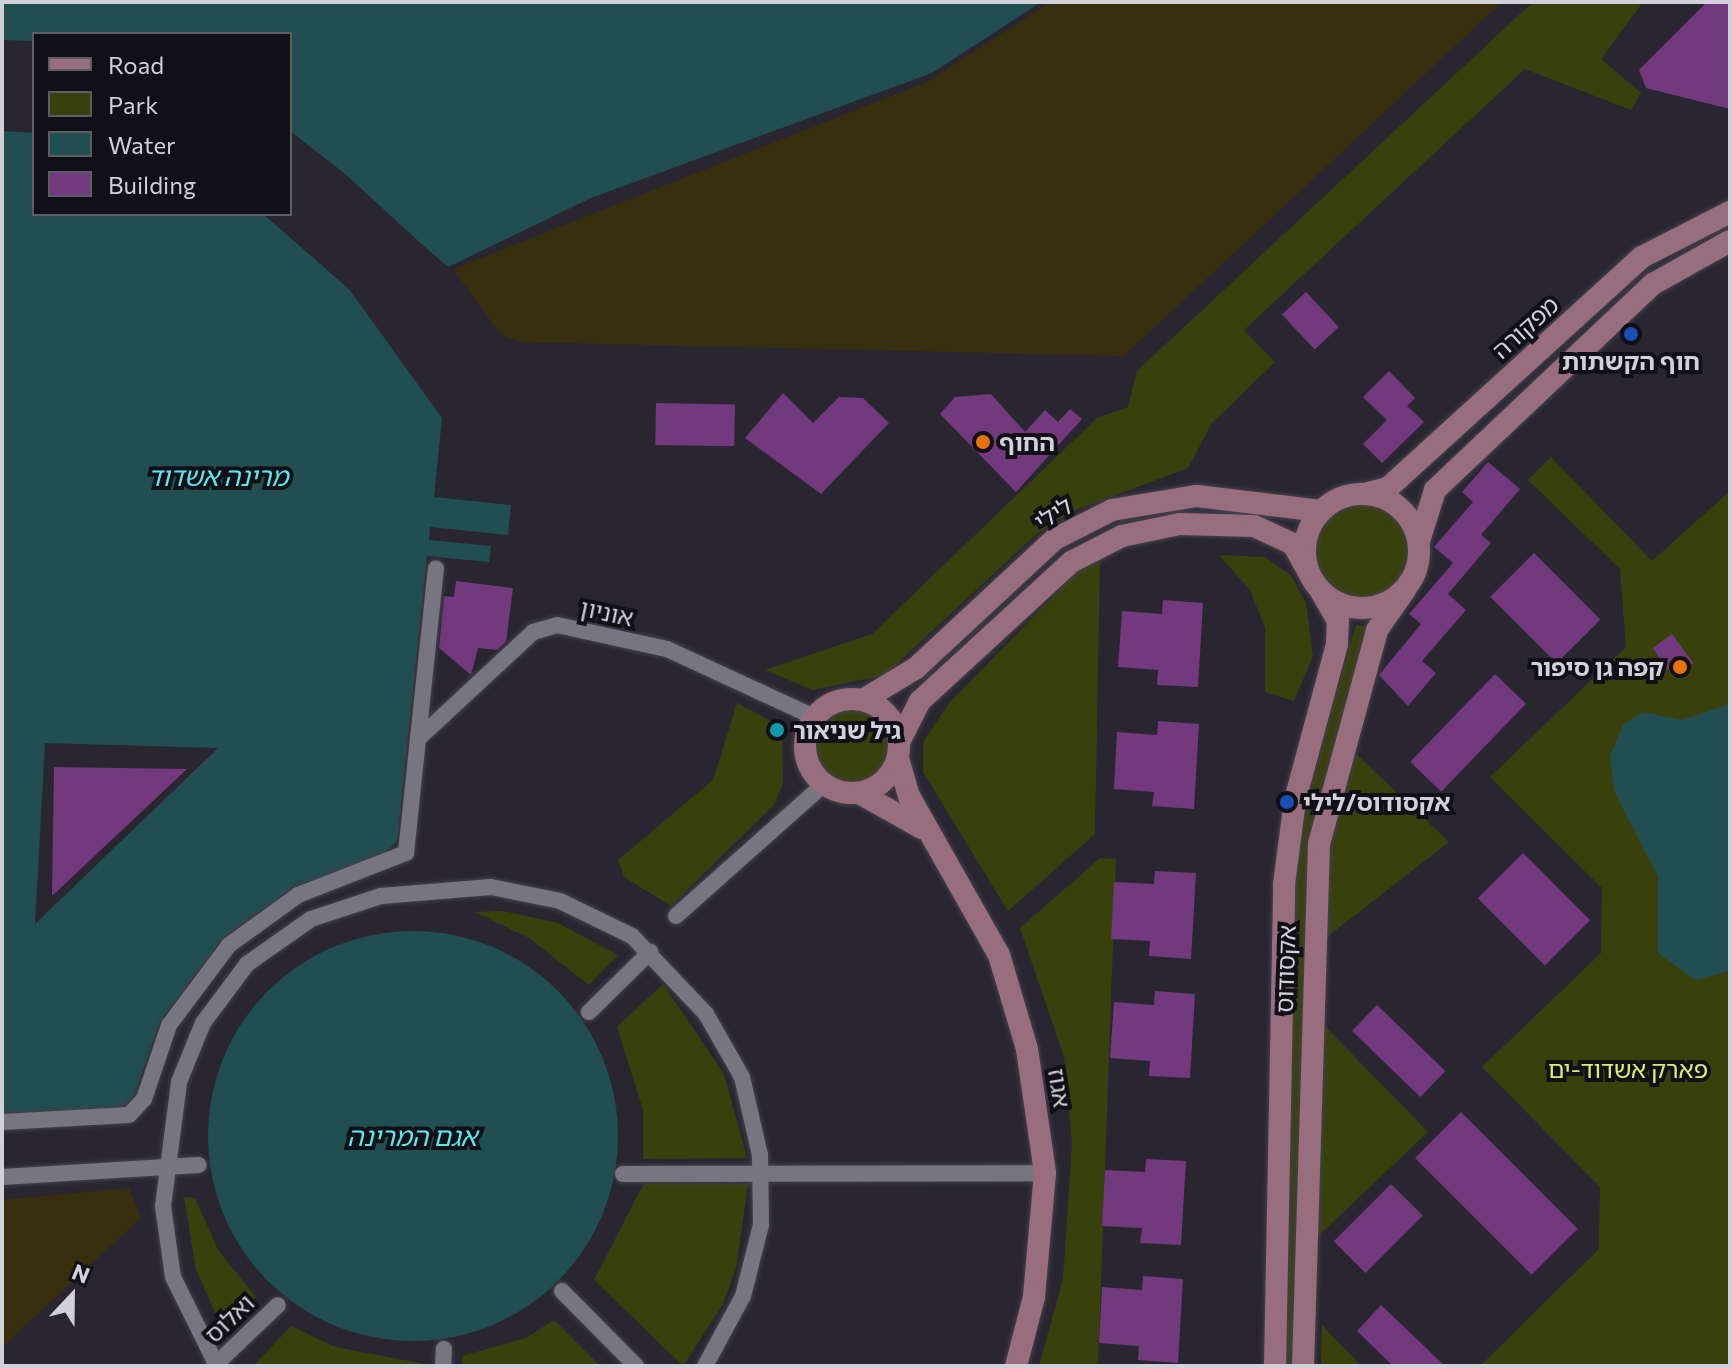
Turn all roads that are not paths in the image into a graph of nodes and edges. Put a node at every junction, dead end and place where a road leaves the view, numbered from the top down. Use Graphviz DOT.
graph roads {
  1 [pos="1730,212"];
  2 [pos="1730,241"];
  3 [pos="1365,494"];
  4 [pos="1321,511"];
  5 [pos="1419,541"];
  6 [pos="436,569"];
  7 [pos="1315,582"];
  8 [pos="1405,590"];
  9 [pos="863,700"];
  10 [pos="814,717"];
  11 [pos="418,739"];
  12 [pos="898,750"];
  13 [pos="824,784"];
  14 [pos="859,793"];
  15 [pos="932,838"];
  16 [pos="676,916"];
  17 [pos="650,952"];
  18 [pos="589,1012"];
  19 [pos="2,1122"];
  20 [pos="199,1165"];
  21 [pos="165,1167"];
  22 [pos="1045,1173"];
  23 [pos="623,1174"];
  24 [pos="761,1174"];
  25 [pos="2,1177"];
  26 [pos="562,1291"];
  27 [pos="278,1305"];
  28 [pos="216,1366"];
  29 [pos="636,1366"];
  30 [pos="705,1366"];
  31 [pos="1016,1366"];
  32 [pos="1275,1366"];
  33 [pos="1303,1366"];
  1 -- 3 [label="street, מפקורה"];
  2 -- 5 [label="street"];
  3 -- 4 [label="street"];
  3 -- 5 [label="street"];
  4 -- 7 [label="street"];
  4 -- 9 [label="street, לילי"];
  5 -- 8 [label="street"];
  6 -- 11 [label="street"];
  7 -- 8 [label="street"];
  7 -- 12 [label="street"];
  7 -- 32 [label="street, אקסודוס"];
  8 -- 33 [label="street, אקסודוס"];
  9 -- 10 [label="street"];
  9 -- 12 [label="street"];
  10 -- 11 [label="street, אוניון"];
  10 -- 13 [label="street"];
  11 -- 19 [label="street"];
  12 -- 14 [label="street"];
  12 -- 15 [label="street, אגוז"];
  13 -- 14 [label="street"];
  13 -- 16 [label="street"];
  14 -- 15 [label="street, אגוז"];
  15 -- 22 [label="street, אגוז"];
  17 -- 18 [label="street"];
  17 -- 21 [label="street"];
  17 -- 24 [label="street"];
  20 -- 21 [label="street"];
  21 -- 25 [label="street"];
  21 -- 28 [label="street"];
  22 -- 24 [label="street"];
  22 -- 31 [label="street, אגוז"];
  23 -- 24 [label="street"];
  24 -- 30 [label="street"];
  26 -- 29 [label="street"];
  27 -- 28 [label="street, ואלוס"];
}
